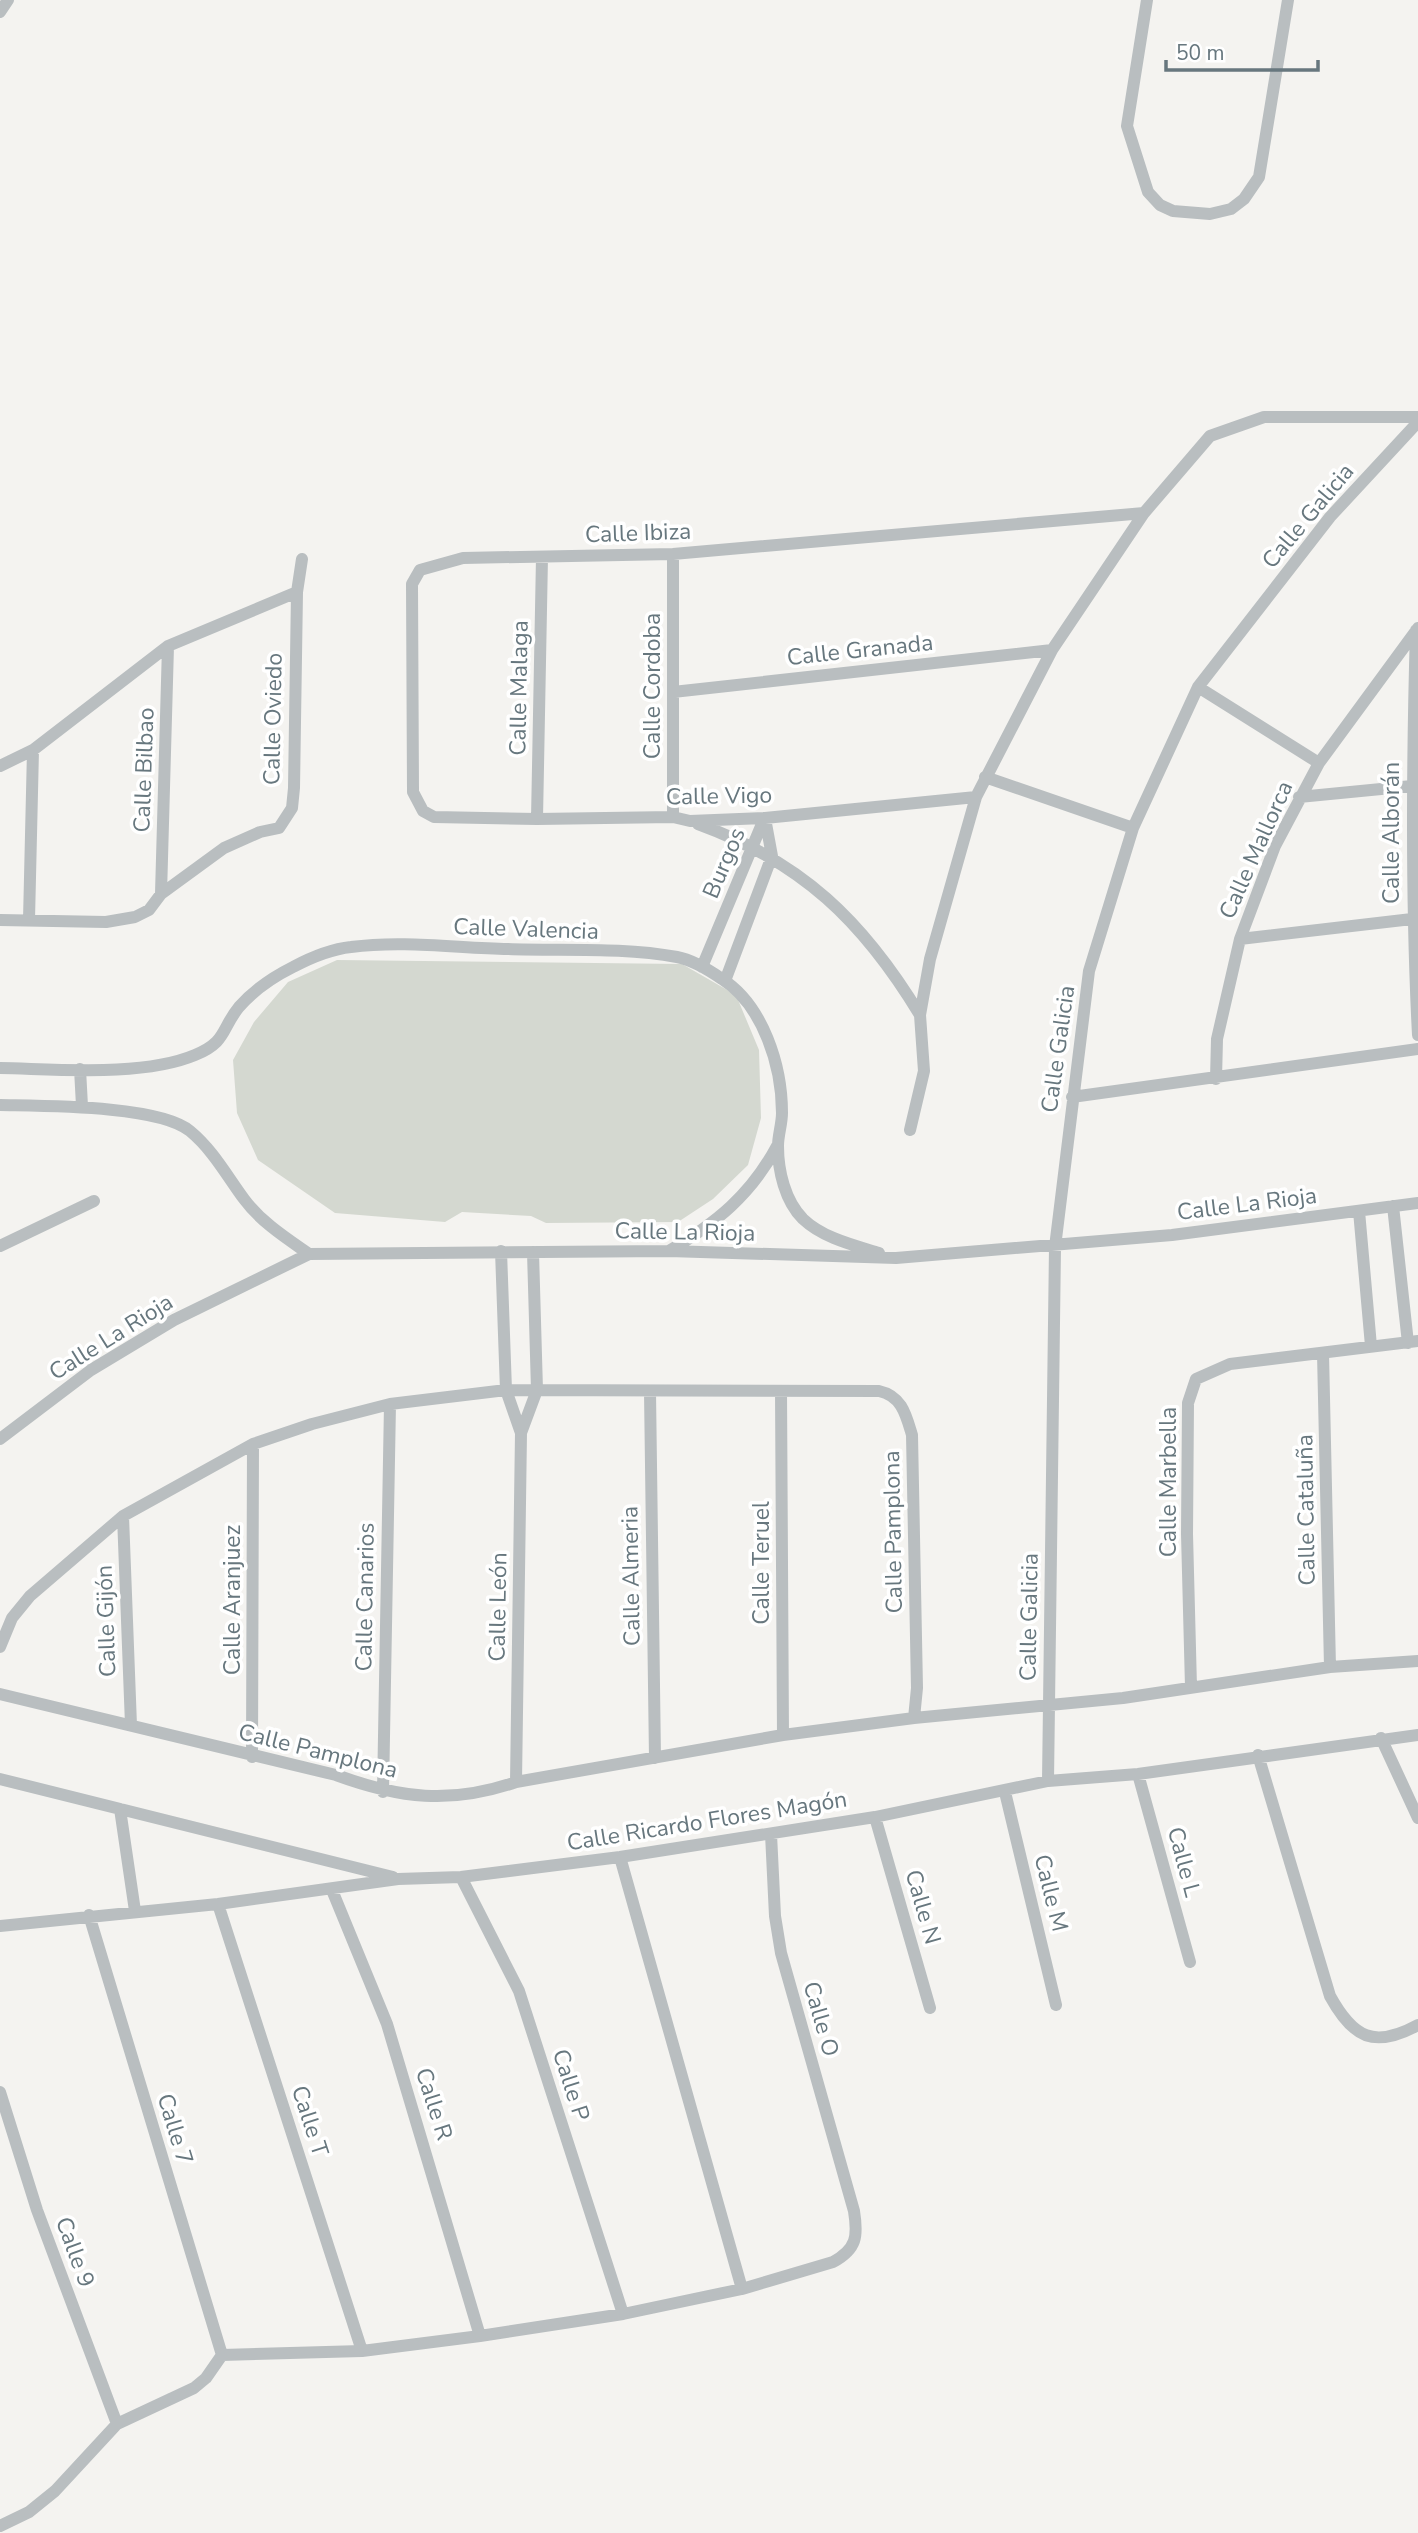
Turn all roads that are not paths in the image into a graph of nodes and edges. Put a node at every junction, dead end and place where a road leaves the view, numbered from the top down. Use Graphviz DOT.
graph roads {
  1 [pos="8,0"];
  2 [pos="1147,0"];
  3 [pos="1288,0"];
  4 [pos="0,12"];
  5 [pos="1418,420"];
  6 [pos="1144,513"];
  7 [pos="673,554"];
  8 [pos="542,556"];
  9 [pos="302,559"];
  10 [pos="297,592"];
  11 [pos="1417,629"];
  12 [pos="168,646"];
  13 [pos="1052,650"];
  14 [pos="1198,687"];
  15 [pos="673,692"];
  16 [pos="33,750"];
  17 [pos="1319,764"];
  18 [pos="0,766"];
  19 [pos="985,777"];
  20 [pos="1412,786"];
  21 [pos="1299,796"];
  22 [pos="976,797"];
  23 [pos="673,817"];
  24 [pos="765,818"];
  25 [pos="462,819"];
  26 [pos="537,820"];
  27 [pos="690,821"];
  28 [pos="1133,828"];
  29 [pos="754,848"];
  30 [pos="772,856"];
  31 [pos="161,894"];
  32 [pos="1412,919"];
  33 [pos="0,920"];
  34 [pos="29,920"];
  35 [pos="1240,939"];
  36 [pos="702,967"];
  37 [pos="725,981"];
  38 [pos="920,1015"];
  39 [pos="1418,1035"];
  40 [pos="1418,1049"];
  41 [pos="0,1068"];
  42 [pos="80,1069"];
  43 [pos="1216,1079"];
  44 [pos="1072,1097"];
  45 [pos="0,1105"];
  46 [pos="82,1106"];
  47 [pos="910,1130"];
  48 [pos="778,1145"];
  49 [pos="94,1200"];
  50 [pos="1418,1203"];
  51 [pos="1393,1206"];
  52 [pos="1359,1211"];
  53 [pos="0,1246"];
  54 [pos="1055,1247"];
  55 [pos="501,1251"];
  56 [pos="669,1251"];
  57 [pos="533,1252"];
  58 [pos="309,1254"];
  59 [pos="896,1258"];
  60 [pos="1413,1342"];
  61 [pos="1371,1346"];
  62 [pos="1323,1353"];
  63 [pos="506,1390"];
  64 [pos="537,1390"];
  65 [pos="781,1391"];
  66 [pos="650,1392"];
  67 [pos="390,1404"];
  68 [pos="521,1433"];
  69 [pos="0,1439"];
  70 [pos="253,1444"];
  71 [pos="123,1516"];
  72 [pos="0,1647"];
  73 [pos="1418,1661"];
  74 [pos="1330,1667"];
  75 [pos="1191,1687"];
  76 [pos="0,1694"];
  77 [pos="1049,1705"];
  78 [pos="914,1718"];
  79 [pos="131,1725"];
  80 [pos="783,1735"];
  81 [pos="1418,1735"];
  82 [pos="1381,1738"];
  83 [pos="1258,1755"];
  84 [pos="252,1757"];
  85 [pos="655,1758"];
  86 [pos="1138,1774"];
  87 [pos="0,1779"];
  88 [pos="1048,1781"];
  89 [pos="516,1783"];
  90 [pos="383,1792"];
  91 [pos="1005,1792"];
  92 [pos="120,1809"];
  93 [pos="875,1816"];
  94 [pos="1418,1818"];
  95 [pos="771,1834"];
  96 [pos="620,1857"];
  97 [pos="461,1877"];
  98 [pos="398,1879"];
  99 [pos="332,1890"];
  100 [pos="218,1904"];
  101 [pos="135,1911"];
  102 [pos="89,1915"];
  103 [pos="0,1926"];
  104 [pos="1190,1962"];
  105 [pos="1056,2005"];
  106 [pos="930,2008"];
  107 [pos="1418,2025"];
  108 [pos="0,2092"];
  109 [pos="742,2289"];
  110 [pos="623,2314"];
  111 [pos="480,2336"];
  112 [pos="362,2351"];
  113 [pos="222,2355"];
  114 [pos="117,2424"];
  115 [pos="0,2526"];
  1 -- 4 [label="street"];
  2 -- 3 [label="street"];
  5 -- 6 [label="street"];
  5 -- 14 [label="street, Calle Galicia"];
  6 -- 7 [label="street, Calle Ibiza"];
  6 -- 13 [label="street"];
  7 -- 8 [label="street, Calle Ibiza"];
  7 -- 15 [label="street, Calle Cordoba"];
  8 -- 25 [label="street, Calle Ibiza"];
  8 -- 26 [label="street, Calle Malaga"];
  9 -- 10 [label="street, Calle Oviedo"];
  10 -- 12 [label="street"];
  10 -- 31 [label="street, Calle Oviedo"];
  11 -- 17 [label="street, Calle Mallorca"];
  11 -- 20 [label="street, Calle Alborán"];
  12 -- 16 [label="street"];
  12 -- 31 [label="street, Calle Bilbao"];
  13 -- 15 [label="street, Calle Granada"];
  13 -- 19 [label="street"];
  14 -- 17 [label="street"];
  14 -- 28 [label="street, Calle Galicia"];
  15 -- 23 [label="street, Calle Cordoba"];
  16 -- 18 [label="street"];
  16 -- 34 [label="street"];
  17 -- 21 [label="street, Calle Mallorca"];
  19 -- 22 [label="street"];
  19 -- 28 [label="street"];
  20 -- 21 [label="street"];
  20 -- 32 [label="street, Calle Alborán"];
  21 -- 35 [label="street, Calle Mallorca"];
  22 -- 24 [label="street, Calle Vigo"];
  22 -- 38 [label="street"];
  23 -- 26 [label="street, Calle Vigo"];
  23 -- 27 [label="street, Calle Vigo"];
  24 -- 27 [label="street, Calle Vigo"];
  24 -- 29 [label="street, Burgos"];
  24 -- 30 [label="street, Burgos"];
  25 -- 26 [label="street, Calle Vigo"];
  27 -- 29 [label="street"];
  28 -- 44 [label="street, Calle Galicia"];
  29 -- 30 [label="street"];
  29 -- 36 [label="street, Burgos"];
  30 -- 37 [label="street, Burgos"];
  30 -- 38 [label="street"];
  31 -- 34 [label="street, Calle Oviedo"];
  32 -- 35 [label="street"];
  32 -- 39 [label="street, Calle Alborán"];
  33 -- 34 [label="street, Calle Oviedo"];
  35 -- 43 [label="street, Calle Mallorca"];
  36 -- 37 [label="street, Calle Valencia"];
  36 -- 42 [label="street, Calle Valencia"];
  37 -- 48 [label="street, Calle Valencia"];
  38 -- 47 [label="street"];
  40 -- 43 [label="street"];
  41 -- 42 [label="street, Calle Valencia"];
  42 -- 46 [label="street"];
  43 -- 44 [label="street"];
  44 -- 54 [label="street, Calle Galicia"];
  45 -- 46 [label="street"];
  46 -- 58 [label="street"];
  48 -- 56 [label="street"];
  48 -- 59 [label="street, Calle Valencia"];
  49 -- 53 [label="street"];
  50 -- 51 [label="street, Calle La Rioja"];
  51 -- 52 [label="street, Calle La Rioja"];
  51 -- 60 [label="street"];
  52 -- 54 [label="street, Calle La Rioja"];
  52 -- 61 [label="street"];
  54 -- 59 [label="street, Calle La Rioja"];
  54 -- 77 [label="street, Calle Galicia"];
  55 -- 57 [label="street, Calle La Rioja"];
  55 -- 58 [label="street, Calle La Rioja"];
  55 -- 63 [label="street, Calle León"];
  56 -- 57 [label="street, Calle La Rioja"];
  56 -- 59 [label="street, Calle La Rioja"];
  57 -- 64 [label="street, Calle León"];
  58 -- 69 [label="street, Calle La Rioja"];
  60 -- 61 [label="street, Calle Marbella"];
  61 -- 62 [label="street, Calle Marbella"];
  62 -- 74 [label="street, Calle Cataluña"];
  62 -- 75 [label="street, Calle Marbella"];
  63 -- 64 [label="street, Calle Pamplona"];
  63 -- 67 [label="street, Calle Pamplona"];
  63 -- 68 [label="street, Calle León"];
  64 -- 66 [label="street, Calle Pamplona"];
  64 -- 68 [label="street, Calle León"];
  65 -- 66 [label="street, Calle Pamplona"];
  65 -- 78 [label="street, Calle Pamplona"];
  65 -- 80 [label="street, Calle Teruel"];
  66 -- 85 [label="street, Calle Almeria"];
  67 -- 70 [label="street, Calle Pamplona"];
  67 -- 90 [label="street, Calle Canarios"];
  68 -- 89 [label="street, Calle León"];
  70 -- 71 [label="street, Calle Pamplona"];
  70 -- 84 [label="street, Calle Aranjuez"];
  71 -- 72 [label="street, Calle Pamplona"];
  71 -- 79 [label="street, Calle Gijón"];
  73 -- 74 [label="street"];
  74 -- 75 [label="street"];
  75 -- 77 [label="street"];
  76 -- 79 [label="street, Calle Pamplona"];
  77 -- 78 [label="street"];
  77 -- 88 [label="street, Calle Galicia"];
  78 -- 80 [label="street, Calle Pamplona"];
  79 -- 84 [label="street, Calle Pamplona"];
  80 -- 85 [label="street, Calle Pamplona"];
  81 -- 82 [label="street, Calle Ricardo Flores Magón"];
  82 -- 83 [label="street, Calle Ricardo Flores Magón"];
  82 -- 94 [label="street"];
  83 -- 86 [label="street, Calle Ricardo Flores Magón"];
  83 -- 107 [label="street"];
  84 -- 90 [label="street, Calle Pamplona"];
  85 -- 89 [label="street, Calle Pamplona"];
  86 -- 88 [label="street, Calle Ricardo Flores Magón"];
  86 -- 104 [label="street, Calle L"];
  87 -- 92 [label="street"];
  88 -- 91 [label="street, Calle Ricardo Flores Magón"];
  89 -- 90 [label="street, Calle Pamplona"];
  91 -- 93 [label="street, Calle Ricardo Flores Magón"];
  91 -- 105 [label="street, Calle M"];
  92 -- 98 [label="street"];
  92 -- 101 [label="street"];
  93 -- 95 [label="street, Calle Ricardo Flores Magón"];
  93 -- 106 [label="street, Calle N"];
  95 -- 96 [label="street, Calle Ricardo Flores Magón"];
  95 -- 109 [label="street, Calle O"];
  96 -- 97 [label="street, Calle Ricardo Flores Magón"];
  96 -- 109 [label="street"];
  97 -- 98 [label="street, Calle Ricardo Flores Magón"];
  97 -- 110 [label="street, Calle P"];
  98 -- 99 [label="street, Calle Ricardo Flores Magón"];
  99 -- 100 [label="street, Calle Ricardo Flores Magón"];
  99 -- 111 [label="street, Calle R"];
  100 -- 101 [label="street, Calle Ricardo Flores Magón"];
  100 -- 112 [label="street, Calle T"];
  101 -- 102 [label="street, Calle Ricardo Flores Magón"];
  102 -- 103 [label="street, Calle Ricardo Flores Magón"];
  102 -- 113 [label="street, Calle 7"];
  108 -- 114 [label="street, Calle 9"];
  109 -- 110 [label="street, Calle O"];
  110 -- 111 [label="street, Calle O"];
  111 -- 112 [label="street, Calle O"];
  112 -- 113 [label="street, Calle O"];
  113 -- 114 [label="street"];
  114 -- 115 [label="street"];
}
